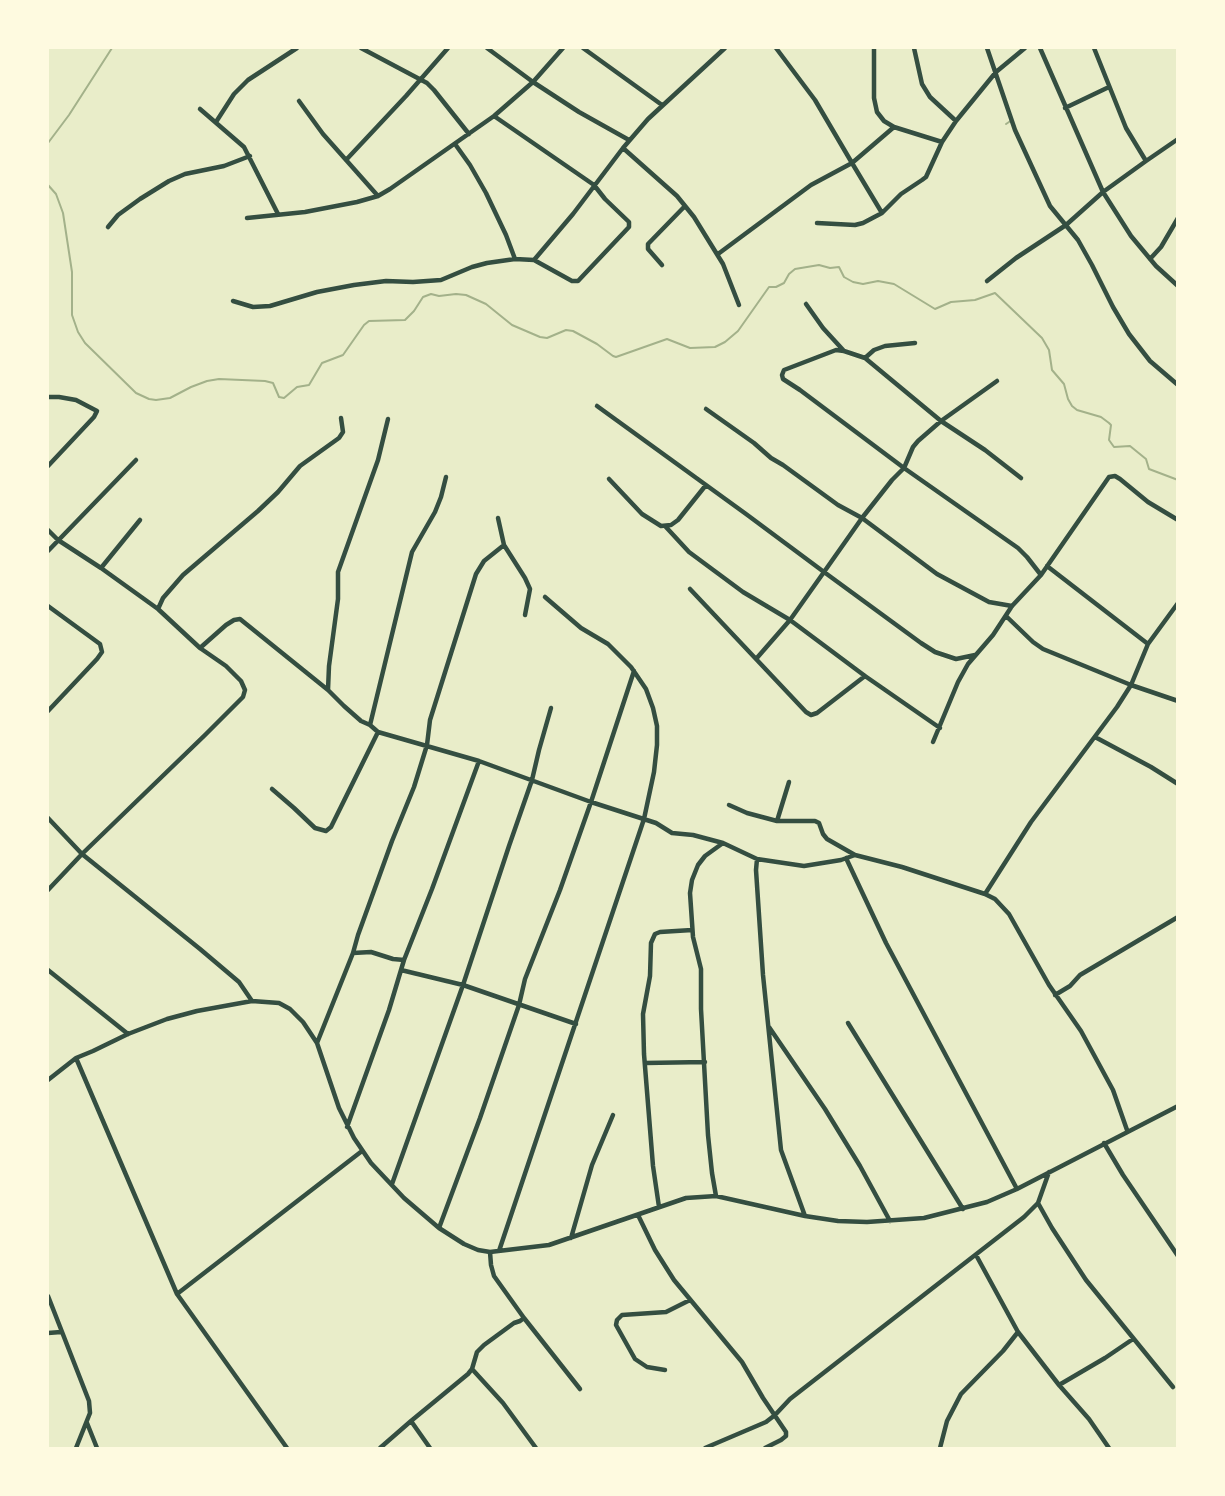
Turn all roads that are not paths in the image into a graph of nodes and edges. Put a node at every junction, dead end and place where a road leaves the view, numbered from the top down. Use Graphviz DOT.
graph roads {
  1 [pos="297,48"];
  2 [pos="361,48"];
  3 [pos="448,48"];
  4 [pos="486,48"];
  5 [pos="563,48"];
  6 [pos="583,48"];
  7 [pos="725,48"];
  8 [pos="776,48"];
  9 [pos="874,48"];
  10 [pos="914,48"];
  11 [pos="987,48"];
  12 [pos="1025,48"];
  13 [pos="1040,48"];
  14 [pos="1094,48"];
  15 [pos="996,72"];
  16 [pos="420,79"];
  17 [pos="532,82"];
  18 [pos="1110,87"];
  19 [pos="299,101"];
  20 [pos="662,105"];
  21 [pos="1065,108"];
  22 [pos="200,109"];
  23 [pos="494,116"];
  24 [pos="956,121"];
  25 [pos="216,122"];
  26 [pos="894,127"];
  27 [pos="470,134"];
  28 [pos="1178,138"];
  29 [pos="630,140"];
  30 [pos="942,142"];
  31 [pos="455,144"];
  32 [pos="623,148"];
  33 [pos="250,156"];
  34 [pos="346,160"];
  35 [pos="1146,161"];
  36 [pos="852,163"];
  37 [pos="594,185"];
  38 [pos="1103,192"];
  39 [pos="378,196"];
  40 [pos="685,206"];
  41 [pos="882,213"];
  42 [pos="278,214"];
  43 [pos="247,218"];
  44 [pos="1178,218"];
  45 [pos="817,223"];
  46 [pos="1066,225"];
  47 [pos="108,227"];
  48 [pos="718,254"];
  49 [pos="515,259"];
  50 [pos="1150,259"];
  51 [pos="534,260"];
  52 [pos="662,265"];
  53 [pos="987,281"];
  54 [pos="1178,286"];
  55 [pos="233,301"];
  56 [pos="806,304"];
  57 [pos="739,305"];
  58 [pos="915,343"];
  59 [pos="844,351"];
  60 [pos="865,358"];
  61 [pos="997,381"];
  62 [pos="1178,385"];
  63 [pos="48,398"];
  64 [pos="597,406"];
  65 [pos="706,409"];
  66 [pos="341,418"];
  67 [pos="388,419"];
  68 [pos="941,421"];
  69 [pos="136,460"];
  70 [pos="48,466"];
  71 [pos="904,468"];
  72 [pos="446,477"];
  73 [pos="1022,478"];
  74 [pos="609,479"];
  75 [pos="706,485"];
  76 [pos="498,518"];
  77 [pos="862,518"];
  78 [pos="140,520"];
  79 [pos="1178,520"];
  80 [pos="665,526"];
  81 [pos="48,530"];
  82 [pos="58,540"];
  83 [pos="504,545"];
  84 [pos="48,551"];
  85 [pos="1047,566"];
  86 [pos="101,568"];
  87 [pos="824,572"];
  88 [pos="1041,575"];
  89 [pos="690,589"];
  90 [pos="545,597"];
  91 [pos="1178,603"];
  92 [pos="1012,606"];
  93 [pos="49,608"];
  94 [pos="158,609"];
  95 [pos="48,614"];
  96 [pos="525,615"];
  97 [pos="1006,616"];
  98 [pos="790,620"];
  99 [pos="1148,644"];
  100 [pos="200,648"];
  101 [pos="975,655"];
  102 [pos="756,659"];
  103 [pos="634,671"];
  104 [pos="865,676"];
  105 [pos="1131,685"];
  106 [pos="328,690"];
  107 [pos="1178,701"];
  108 [pos="551,708"];
  109 [pos="48,711"];
  110 [pos="370,725"];
  111 [pos="940,728"];
  112 [pos="378,732"];
  113 [pos="1095,737"];
  114 [pos="933,742"];
  115 [pos="427,745"];
  116 [pos="479,761"];
  117 [pos="532,780"];
  118 [pos="789,782"];
  119 [pos="1178,784"];
  120 [pos="272,789"];
  121 [pos="591,802"];
  122 [pos="729,805"];
  123 [pos="48,818"];
  124 [pos="644,819"];
  125 [pos="777,821"];
  126 [pos="723,843"];
  127 [pos="82,854"];
  128 [pos="855,856"];
  129 [pos="757,858"];
  130 [pos="846,858"];
  131 [pos="48,890"];
  132 [pos="985,894"];
  133 [pos="1178,916"];
  134 [pos="692,930"];
  135 [pos="353,953"];
  136 [pos="404,960"];
  137 [pos="48,970"];
  138 [pos="402,970"];
  139 [pos="464,985"];
  140 [pos="1055,995"];
  141 [pos="252,1001"];
  142 [pos="518,1005"];
  143 [pos="848,1023"];
  144 [pos="576,1024"];
  145 [pos="768,1026"];
  146 [pos="128,1034"];
  147 [pos="317,1043"];
  148 [pos="76,1058"];
  149 [pos="705,1062"];
  150 [pos="645,1063"];
  151 [pos="48,1080"];
  152 [pos="1178,1106"];
  153 [pos="613,1115"];
  154 [pos="347,1127"];
  155 [pos="1127,1130"];
  156 [pos="1104,1143"];
  157 [pos="362,1151"];
  158 [pos="1049,1172"];
  159 [pos="392,1184"];
  160 [pos="1017,1189"];
  161 [pos="716,1196"];
  162 [pos="1038,1203"];
  163 [pos="659,1207"];
  164 [pos="963,1209"];
  165 [pos="638,1215"];
  166 [pos="805,1216"];
  167 [pos="890,1221"];
  168 [pos="439,1228"];
  169 [pos="571,1238"];
  170 [pos="499,1251"];
  171 [pos="490,1252"];
  172 [pos="976,1255"];
  173 [pos="1178,1256"];
  174 [pos="177,1294"];
  175 [pos="48,1296"];
  176 [pos="690,1300"];
  177 [pos="524,1318"];
  178 [pos="61,1332"];
  179 [pos="1018,1332"];
  180 [pos="48,1333"];
  181 [pos="1133,1339"];
  182 [pos="472,1370"];
  183 [pos="664,1370"];
  184 [pos="1059,1385"];
  185 [pos="1173,1387"];
  186 [pos="580,1389"];
  187 [pos="775,1416"];
  188 [pos="411,1421"];
  189 [pos="87,1423"];
  190 [pos="716,1443"];
  191 [pos="76,1448"];
  192 [pos="97,1448"];
  193 [pos="287,1448"];
  194 [pos="380,1448"];
  195 [pos="430,1448"];
  196 [pos="536,1448"];
  197 [pos="705,1448"];
  198 [pos="719,1448"];
  199 [pos="765,1448"];
  200 [pos="940,1448"];
  201 [pos="1109,1448"];
  1 -- 25 [label="street"];
  2 -- 16 [label="street"];
  3 -- 16 [label="street"];
  4 -- 17 [label="street"];
  5 -- 17 [label="street"];
  6 -- 20 [label="street"];
  7 -- 20 [label="street"];
  8 -- 36 [label="street"];
  9 -- 26 [label="street"];
  10 -- 24 [label="street"];
  11 -- 15 [label="street"];
  12 -- 15 [label="street"];
  13 -- 21 [label="street"];
  14 -- 18 [label="street"];
  15 -- 24 [label="street"];
  15 -- 46 [label="street"];
  16 -- 27 [label="street"];
  16 -- 34 [label="street"];
  17 -- 23 [label="street"];
  17 -- 29 [label="street"];
  18 -- 21 [label="street"];
  18 -- 35 [label="street"];
  19 -- 34 [label="street"];
  20 -- 29 [label="street"];
  21 -- 38 [label="street"];
  22 -- 25 [label="street"];
  23 -- 27 [label="street"];
  23 -- 37 [label="street"];
  24 -- 30 [label="street"];
  25 -- 33 [label="street"];
  26 -- 30 [label="street"];
  26 -- 36 [label="street"];
  27 -- 31 [label="street"];
  28 -- 35 [label="street"];
  29 -- 32 [label="street"];
  30 -- 41 [label="street"];
  31 -- 39 [label="street"];
  31 -- 49 [label="street"];
  32 -- 37 [label="street"];
  32 -- 40 [label="street"];
  33 -- 42 [label="street"];
  33 -- 47 [label="street"];
  34 -- 39 [label="street"];
  35 -- 38 [label="street"];
  36 -- 41 [label="street"];
  36 -- 48 [label="street"];
  37 -- 51 [label="street"];
  37 -- 51 [label="street"];
  38 -- 46 [label="street"];
  38 -- 50 [label="street"];
  39 -- 42 [label="street"];
  40 -- 48 [label="street"];
  40 -- 52 [label="street"];
  41 -- 45 [label="street"];
  42 -- 43 [label="street"];
  44 -- 50 [label="street"];
  46 -- 53 [label="street"];
  46 -- 62 [label="street"];
  48 -- 57 [label="street"];
  49 -- 51 [label="street"];
  49 -- 55 [label="street"];
  50 -- 54 [label="street"];
  56 -- 59 [label="street"];
  58 -- 60 [label="street"];
  59 -- 60 [label="street"];
  59 -- 71 [label="street"];
  60 -- 68 [label="street"];
  61 -- 68 [label="street"];
  63 -- 70 [label="street"];
  64 -- 75 [label="street"];
  65 -- 77 [label="street"];
  66 -- 94 [label="street"];
  67 -- 106 [label="street"];
  68 -- 71 [label="street"];
  68 -- 73 [label="street"];
  69 -- 82 [label="street"];
  71 -- 77 [label="street"];
  71 -- 88 [label="street"];
  72 -- 110 [label="street"];
  74 -- 80 [label="street"];
  75 -- 80 [label="street"];
  75 -- 87 [label="street"];
  76 -- 83 [label="street"];
  77 -- 87 [label="street"];
  77 -- 92 [label="street"];
  78 -- 86 [label="street"];
  79 -- 85 [label="street"];
  80 -- 98 [label="street"];
  81 -- 82 [label="street"];
  82 -- 84 [label="street"];
  82 -- 86 [label="street"];
  83 -- 96 [label="street"];
  83 -- 115 [label="street"];
  85 -- 88 [label="street"];
  85 -- 99 [label="street"];
  86 -- 94 [label="street"];
  87 -- 98 [label="street"];
  87 -- 101 [label="street"];
  88 -- 92 [label="street"];
  89 -- 102 [label="street"];
  90 -- 103 [label="street"];
  91 -- 99 [label="street"];
  92 -- 97 [label="street"];
  93 -- 95 [label="street"];
  93 -- 109 [label="street"];
  94 -- 100 [label="street"];
  97 -- 101 [label="street"];
  97 -- 105 [label="street"];
  98 -- 102 [label="street"];
  98 -- 104 [label="street"];
  99 -- 105 [label="street"];
  100 -- 106 [label="street"];
  100 -- 127 [label="street"];
  101 -- 111 [label="street"];
  102 -- 104 [label="street"];
  103 -- 121 [label="street"];
  103 -- 124 [label="street"];
  104 -- 111 [label="street"];
  105 -- 107 [label="street"];
  105 -- 113 [label="street"];
  106 -- 110 [label="street"];
  108 -- 117 [label="street"];
  110 -- 112 [label="street"];
  111 -- 114 [label="street"];
  112 -- 115 [label="street"];
  112 -- 120 [label="street"];
  113 -- 119 [label="street"];
  113 -- 132 [label="street"];
  115 -- 116 [label="street"];
  115 -- 135 [label="street"];
  116 -- 117 [label="street"];
  116 -- 136 [label="street"];
  117 -- 121 [label="street"];
  117 -- 139 [label="street"];
  118 -- 125 [label="street"];
  121 -- 124 [label="street"];
  121 -- 142 [label="street"];
  122 -- 125 [label="street"];
  123 -- 127 [label="street"];
  124 -- 126 [label="street"];
  124 -- 144 [label="street"];
  125 -- 128 [label="street"];
  126 -- 129 [label="street"];
  126 -- 134 [label="street"];
  127 -- 131 [label="street"];
  127 -- 141 [label="street"];
  128 -- 130 [label="street"];
  128 -- 132 [label="street"];
  129 -- 130 [label="street"];
  129 -- 145 [label="street"];
  130 -- 160 [label="street"];
  132 -- 140 [label="street"];
  133 -- 140 [label="street"];
  134 -- 149 [label="street"];
  134 -- 150 [label="street"];
  135 -- 136 [label="street"];
  135 -- 147 [label="street"];
  136 -- 138 [label="street"];
  137 -- 146 [label="street"];
  138 -- 139 [label="street"];
  138 -- 154 [label="street"];
  139 -- 142 [label="street"];
  139 -- 159 [label="street"];
  140 -- 155 [label="street"];
  141 -- 146 [label="street"];
  141 -- 147 [label="street"];
  142 -- 144 [label="street"];
  142 -- 168 [label="street"];
  143 -- 164 [label="street"];
  144 -- 170 [label="street"];
  145 -- 166 [label="street"];
  145 -- 167 [label="street"];
  146 -- 148 [label="street"];
  147 -- 154 [label="street"];
  148 -- 151 [label="street"];
  148 -- 174 [label="street"];
  149 -- 150 [label="street"];
  149 -- 161 [label="street"];
  150 -- 163 [label="street"];
  152 -- 155 [label="street"];
  153 -- 169 [label="street"];
  154 -- 157 [label="street"];
  155 -- 156 [label="street"];
  156 -- 158 [label="street"];
  156 -- 173 [label="street"];
  157 -- 159 [label="street"];
  157 -- 174 [label="street"];
  158 -- 160 [label="street"];
  158 -- 162 [label="street"];
  159 -- 168 [label="street"];
  160 -- 164 [label="street"];
  161 -- 163 [label="street"];
  161 -- 166 [label="street"];
  162 -- 172 [label="street"];
  162 -- 181 [label="street"];
  163 -- 165 [label="street"];
  164 -- 167 [label="street"];
  165 -- 169 [label="street"];
  165 -- 176 [label="street"];
  166 -- 167 [label="street"];
  168 -- 171 [label="street"];
  169 -- 170 [label="street"];
  170 -- 171 [label="street"];
  171 -- 177 [label="street"];
  172 -- 179 [label="street"];
  172 -- 187 [label="street"];
  174 -- 193 [label="street"];
  175 -- 178 [label="street"];
  176 -- 183 [label="street"];
  176 -- 187 [label="street"];
  177 -- 182 [label="street"];
  177 -- 186 [label="street"];
  178 -- 180 [label="street"];
  178 -- 189 [label="street"];
  179 -- 184 [label="street"];
  179 -- 200 [label="street"];
  181 -- 184 [label="street"];
  181 -- 185 [label="street"];
  182 -- 188 [label="street"];
  182 -- 196 [label="street"];
  184 -- 201 [label="street"];
  187 -- 190 [label="street"];
  187 -- 199 [label="street"];
  188 -- 194 [label="street"];
  188 -- 195 [label="street"];
  189 -- 191 [label="street"];
  189 -- 192 [label="street"];
  190 -- 197 [label="street"];
  190 -- 198 [label="street"];
}
